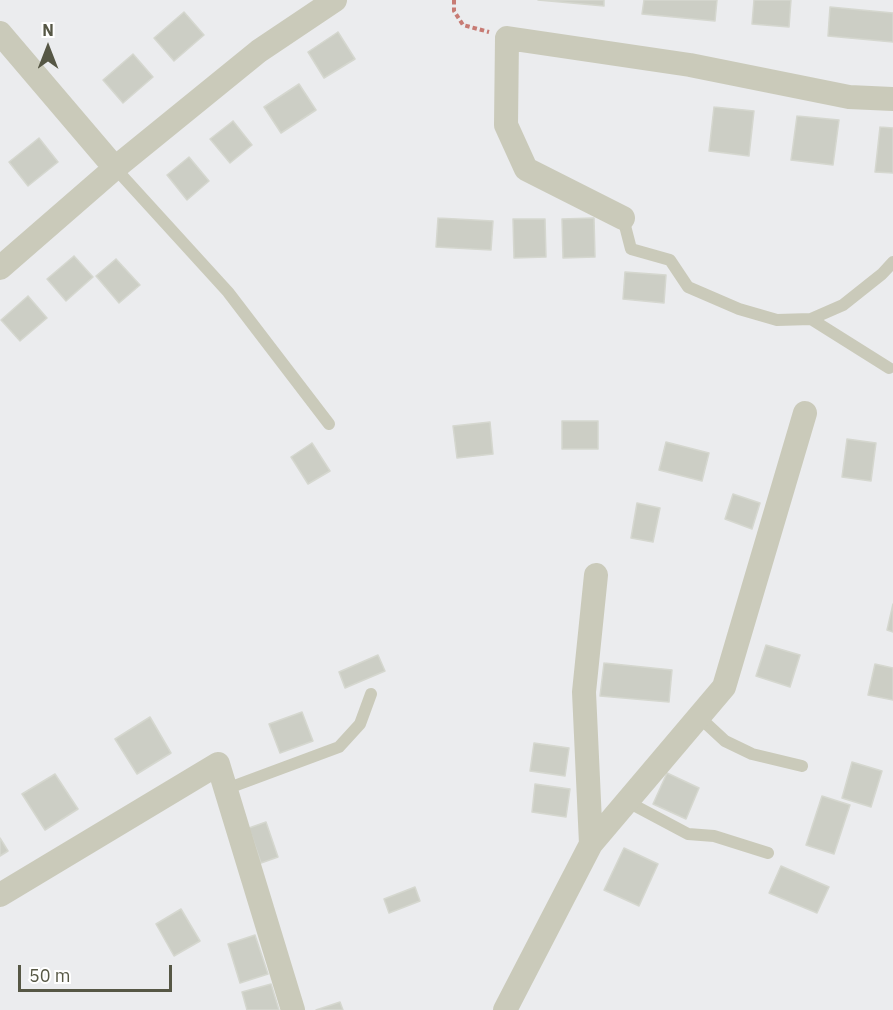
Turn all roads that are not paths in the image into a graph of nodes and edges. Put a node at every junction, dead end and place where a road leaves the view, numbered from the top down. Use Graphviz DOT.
graph roads {
  1 [pos="335,0"];
  2 [pos="0,33"];
  3 [pos="893,99"];
  4 [pos="115,168"];
  5 [pos="624,218"];
  6 [pos="893,262"];
  7 [pos="0,268"];
  8 [pos="811,319"];
  9 [pos="889,368"];
  10 [pos="805,412"];
  11 [pos="329,424"];
  12 [pos="596,574"];
  13 [pos="371,694"];
  14 [pos="698,716"];
  15 [pos="802,766"];
  16 [pos="226,789"];
  17 [pos="627,801"];
  18 [pos="591,844"];
  19 [pos="768,853"];
  20 [pos="0,895"];
  21 [pos="293,1010"];
  22 [pos="505,1010"];
  1 -- 4 [label="street"];
  2 -- 4 [label="street"];
  3 -- 5 [label="street"];
  4 -- 7 [label="street"];
  4 -- 11 [label="lane"];
  5 -- 8 [label="lane"];
  6 -- 8 [label="lane"];
  8 -- 9 [label="lane"];
  10 -- 14 [label="street"];
  12 -- 18 [label="street"];
  13 -- 16 [label="lane"];
  14 -- 15 [label="lane"];
  14 -- 17 [label="street"];
  16 -- 20 [label="street"];
  16 -- 21 [label="street"];
  17 -- 18 [label="street"];
  17 -- 19 [label="lane"];
  18 -- 22 [label="street"];
}
